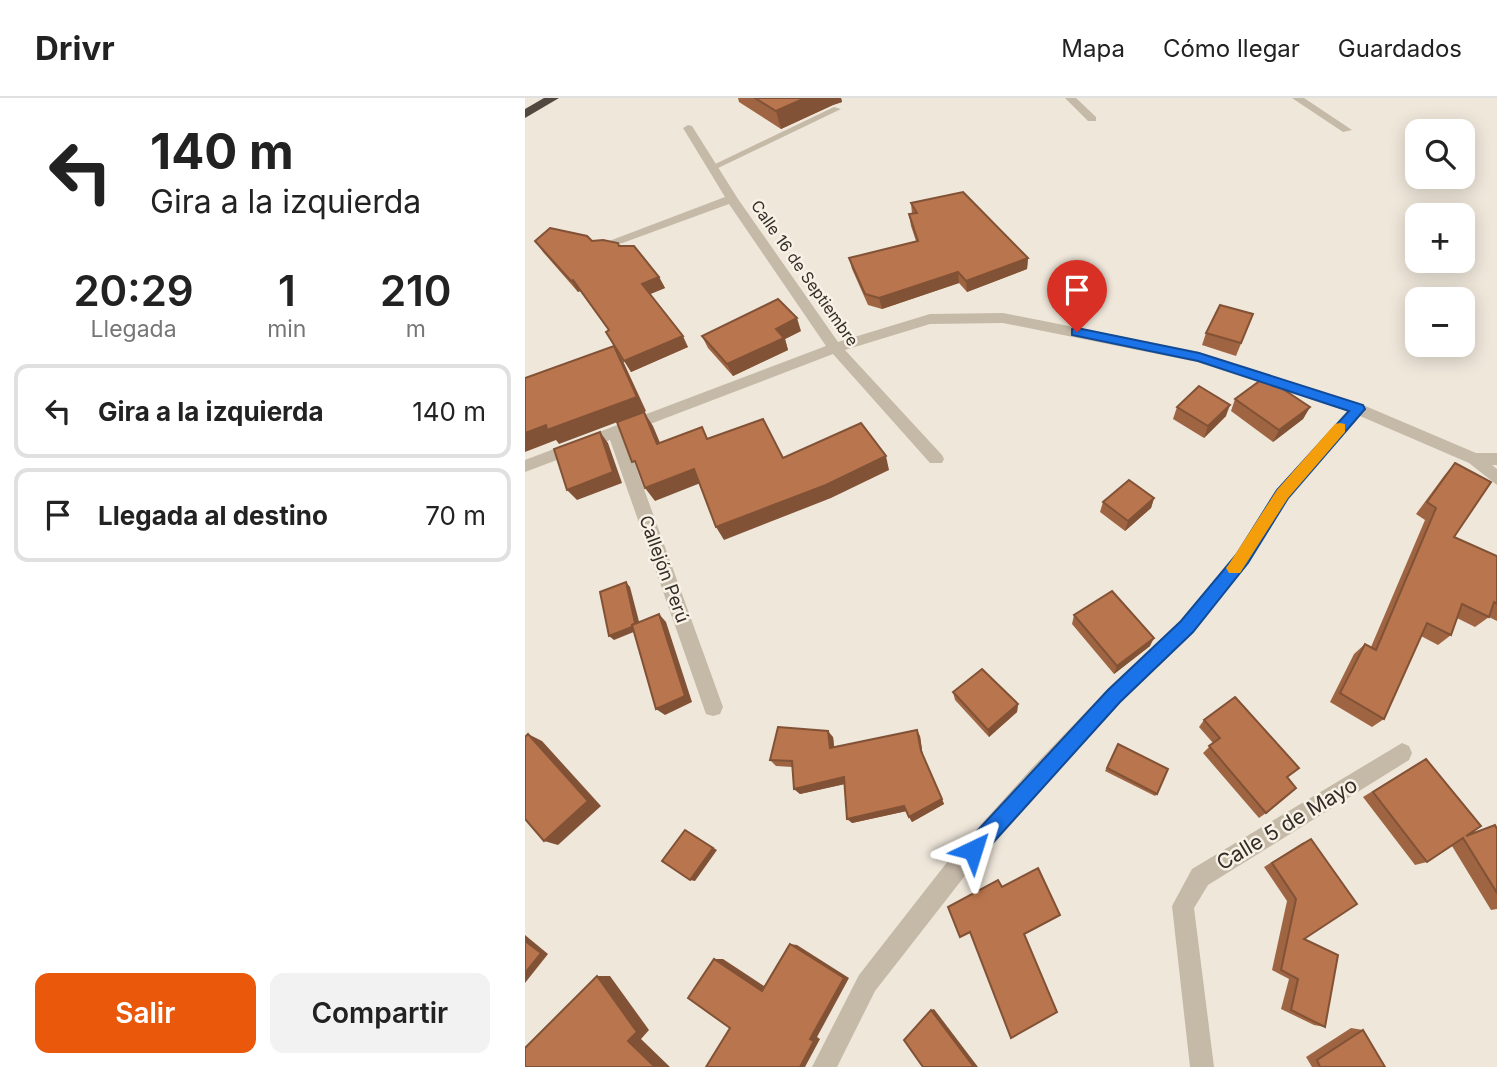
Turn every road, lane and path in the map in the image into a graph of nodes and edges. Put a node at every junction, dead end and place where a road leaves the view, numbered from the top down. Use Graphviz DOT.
graph roads {
  1 [pos="553,98"];
  2 [pos="1070,98"];
  3 [pos="1297,98"];
  4 [pos="837,109"];
  5 [pos="525,114"];
  6 [pos="1092,119"];
  7 [pos="688,128"];
  8 [pos="1347,130"];
  9 [pos="713,167"];
  10 [pos="732,199"];
  11 [pos="602,246"];
  12 [pos="835,348"];
  13 [pos="1358,409"];
  14 [pos="615,431"];
  15 [pos="936,459"];
  16 [pos="1475,459"];
  17 [pos="1497,459"];
  18 [pos="525,466"];
  19 [pos="1497,478"];
  20 [pos="713,707"];
  21 [pos="1402,753"];
  22 [pos="824,1067"];
  23 [pos="1202,1067"];
  1 -- 5 [label="highway"];
  2 -- 6 [label="street"];
  3 -- 8 [label="street"];
  4 -- 9 [label="lane"];
  7 -- 9 [label="street, Calle 16 de Septiembre"];
  9 -- 10 [label="street, Calle 16 de Septiembre"];
  10 -- 11 [label="street"];
  10 -- 12 [label="street, Calle 16 de Septiembre"];
  12 -- 13 [label="street"];
  12 -- 14 [label="street"];
  12 -- 15 [label="street, Calle 16 de Septiembre"];
  13 -- 16 [label="street"];
  13 -- 22 [label="street"];
  14 -- 18 [label="street"];
  14 -- 20 [label="street, Callejón Perú"];
  16 -- 17 [label="street"];
  16 -- 19 [label="street"];
  21 -- 23 [label="street, Calle 5 de Mayo"];
}
